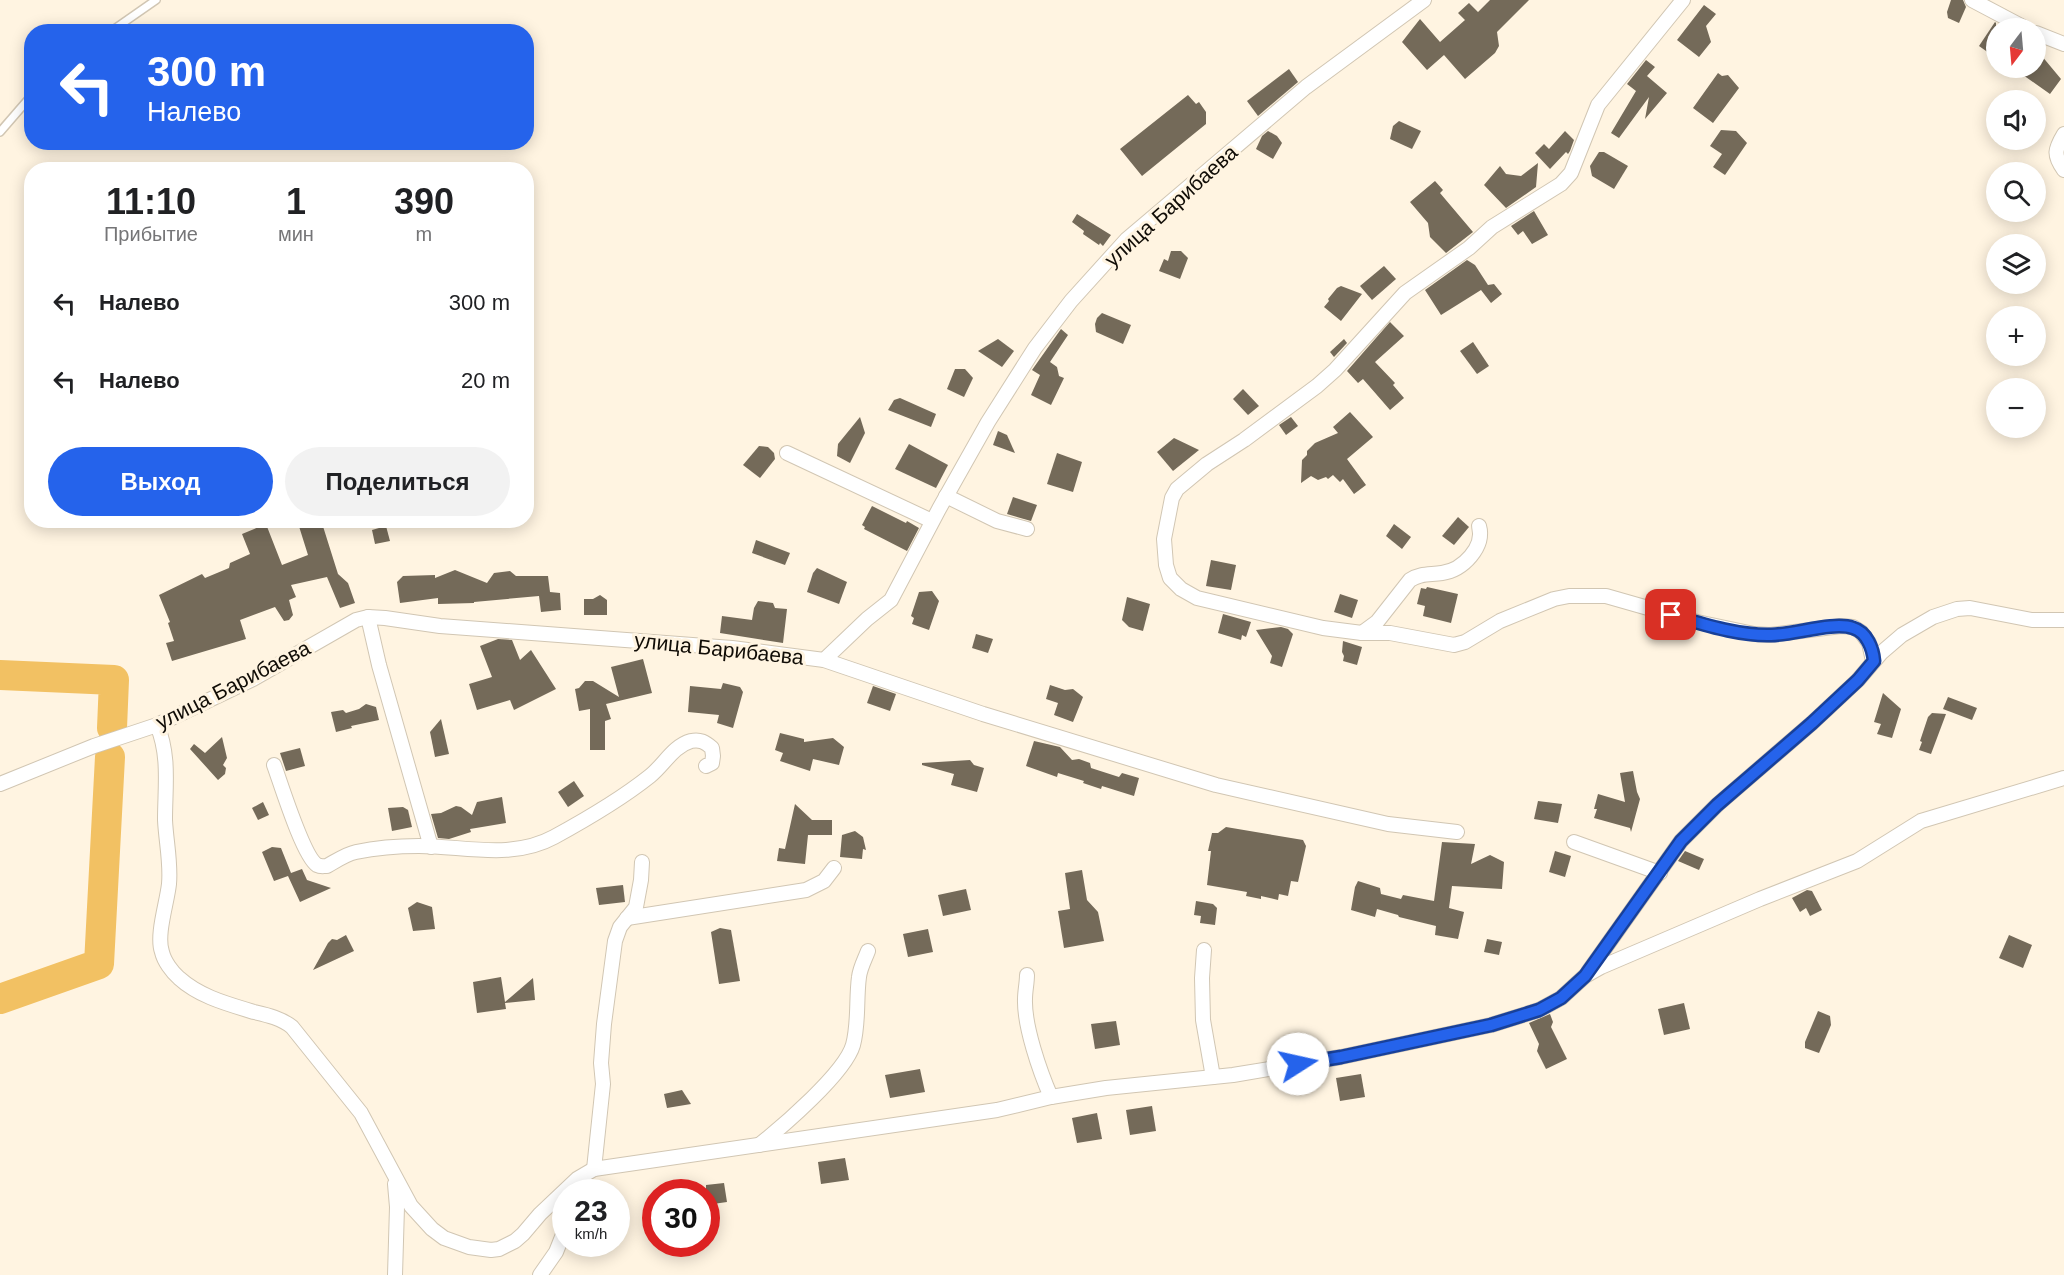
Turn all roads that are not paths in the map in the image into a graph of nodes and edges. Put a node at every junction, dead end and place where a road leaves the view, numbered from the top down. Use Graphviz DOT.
graph roads {
  1 [pos="156,0"];
  2 [pos="1424,0"];
  3 [pos="1683,0"];
  4 [pos="1972,0"];
  5 [pos="2006,18"];
  6 [pos="122,24"];
  7 [pos="2046,37"];
  8 [pos="2064,44"];
  9 [pos="24,104"];
  10 [pos="0,132"];
  11 [pos="2064,134"];
  12 [pos="2064,170"];
  13 [pos="787,453"];
  14 [pos="946,496"];
  15 [pos="932,521"];
  16 [pos="1479,526"];
  17 [pos="1027,530"];
  18 [pos="368,617"];
  19 [pos="2064,620"];
  20 [pos="1362,633"];
  21 [pos="824,660"];
  22 [pos="1874,661"];
  23 [pos="157,725"];
  24 [pos="274,765"];
  25 [pos="706,766"];
  26 [pos="2064,777"];
  27 [pos="0,784"];
  28 [pos="1457,832"];
  29 [pos="1574,842"];
  30 [pos="431,847"];
  31 [pos="642,862"];
  32 [pos="834,868"];
  33 [pos="1660,873"];
  34 [pos="627,918"];
  35 [pos="1204,950"];
  36 [pos="868,951"];
  37 [pos="1027,975"];
  38 [pos="1585,976"];
  39 [pos="1213,1077"];
  40 [pos="1051,1097"];
  41 [pos="758,1146"];
  42 [pos="594,1169"];
  43 [pos="395,1178"];
  44 [pos="577,1179"];
  45 [pos="552,1204"];
  46 [pos="553,1257"];
  47 [pos="395,1275"];
  48 [pos="540,1275"];
  1 -- 6 [label="lane"];
  2 -- 14 [label="street, улица Барибаева"];
  3 -- 20 [label="street"];
  4 -- 5 [label="street"];
  7 -- 8 [label="street"];
  9 -- 10 [label="lane"];
  11 -- 12 [label="street"];
  13 -- 15 [label="street"];
  14 -- 15 [label="street, улица Барибаева"];
  14 -- 17 [label="street"];
  15 -- 21 [label="street, улица Барибаева"];
  16 -- 20 [label="street"];
  18 -- 21 [label="street, улица Барибаева"];
  18 -- 23 [label="street, улица Барибаева"];
  18 -- 30 [label="street"];
  19 -- 22 [label="street"];
  20 -- 22 [label="street"];
  21 -- 28 [label="street"];
  22 -- 33 [label="street"];
  23 -- 27 [label="street, улица Барибаева"];
  23 -- 43 [label="street"];
  24 -- 30 [label="street"];
  25 -- 30 [label="street"];
  26 -- 38 [label="street"];
  29 -- 33 [label="street"];
  31 -- 34 [label="street"];
  32 -- 34 [label="street"];
  33 -- 38 [label="street"];
  34 -- 42 [label="street"];
  35 -- 39 [label="street"];
  36 -- 41 [label="street"];
  37 -- 40 [label="street"];
  38 -- 39 [label="street"];
  39 -- 40 [label="street"];
  40 -- 41 [label="street"];
  41 -- 42 [label="street"];
  42 -- 44 [label="street"];
  43 -- 45 [label="street"];
  43 -- 47 [label="street"];
  46 -- 48 [label="street"];
}
